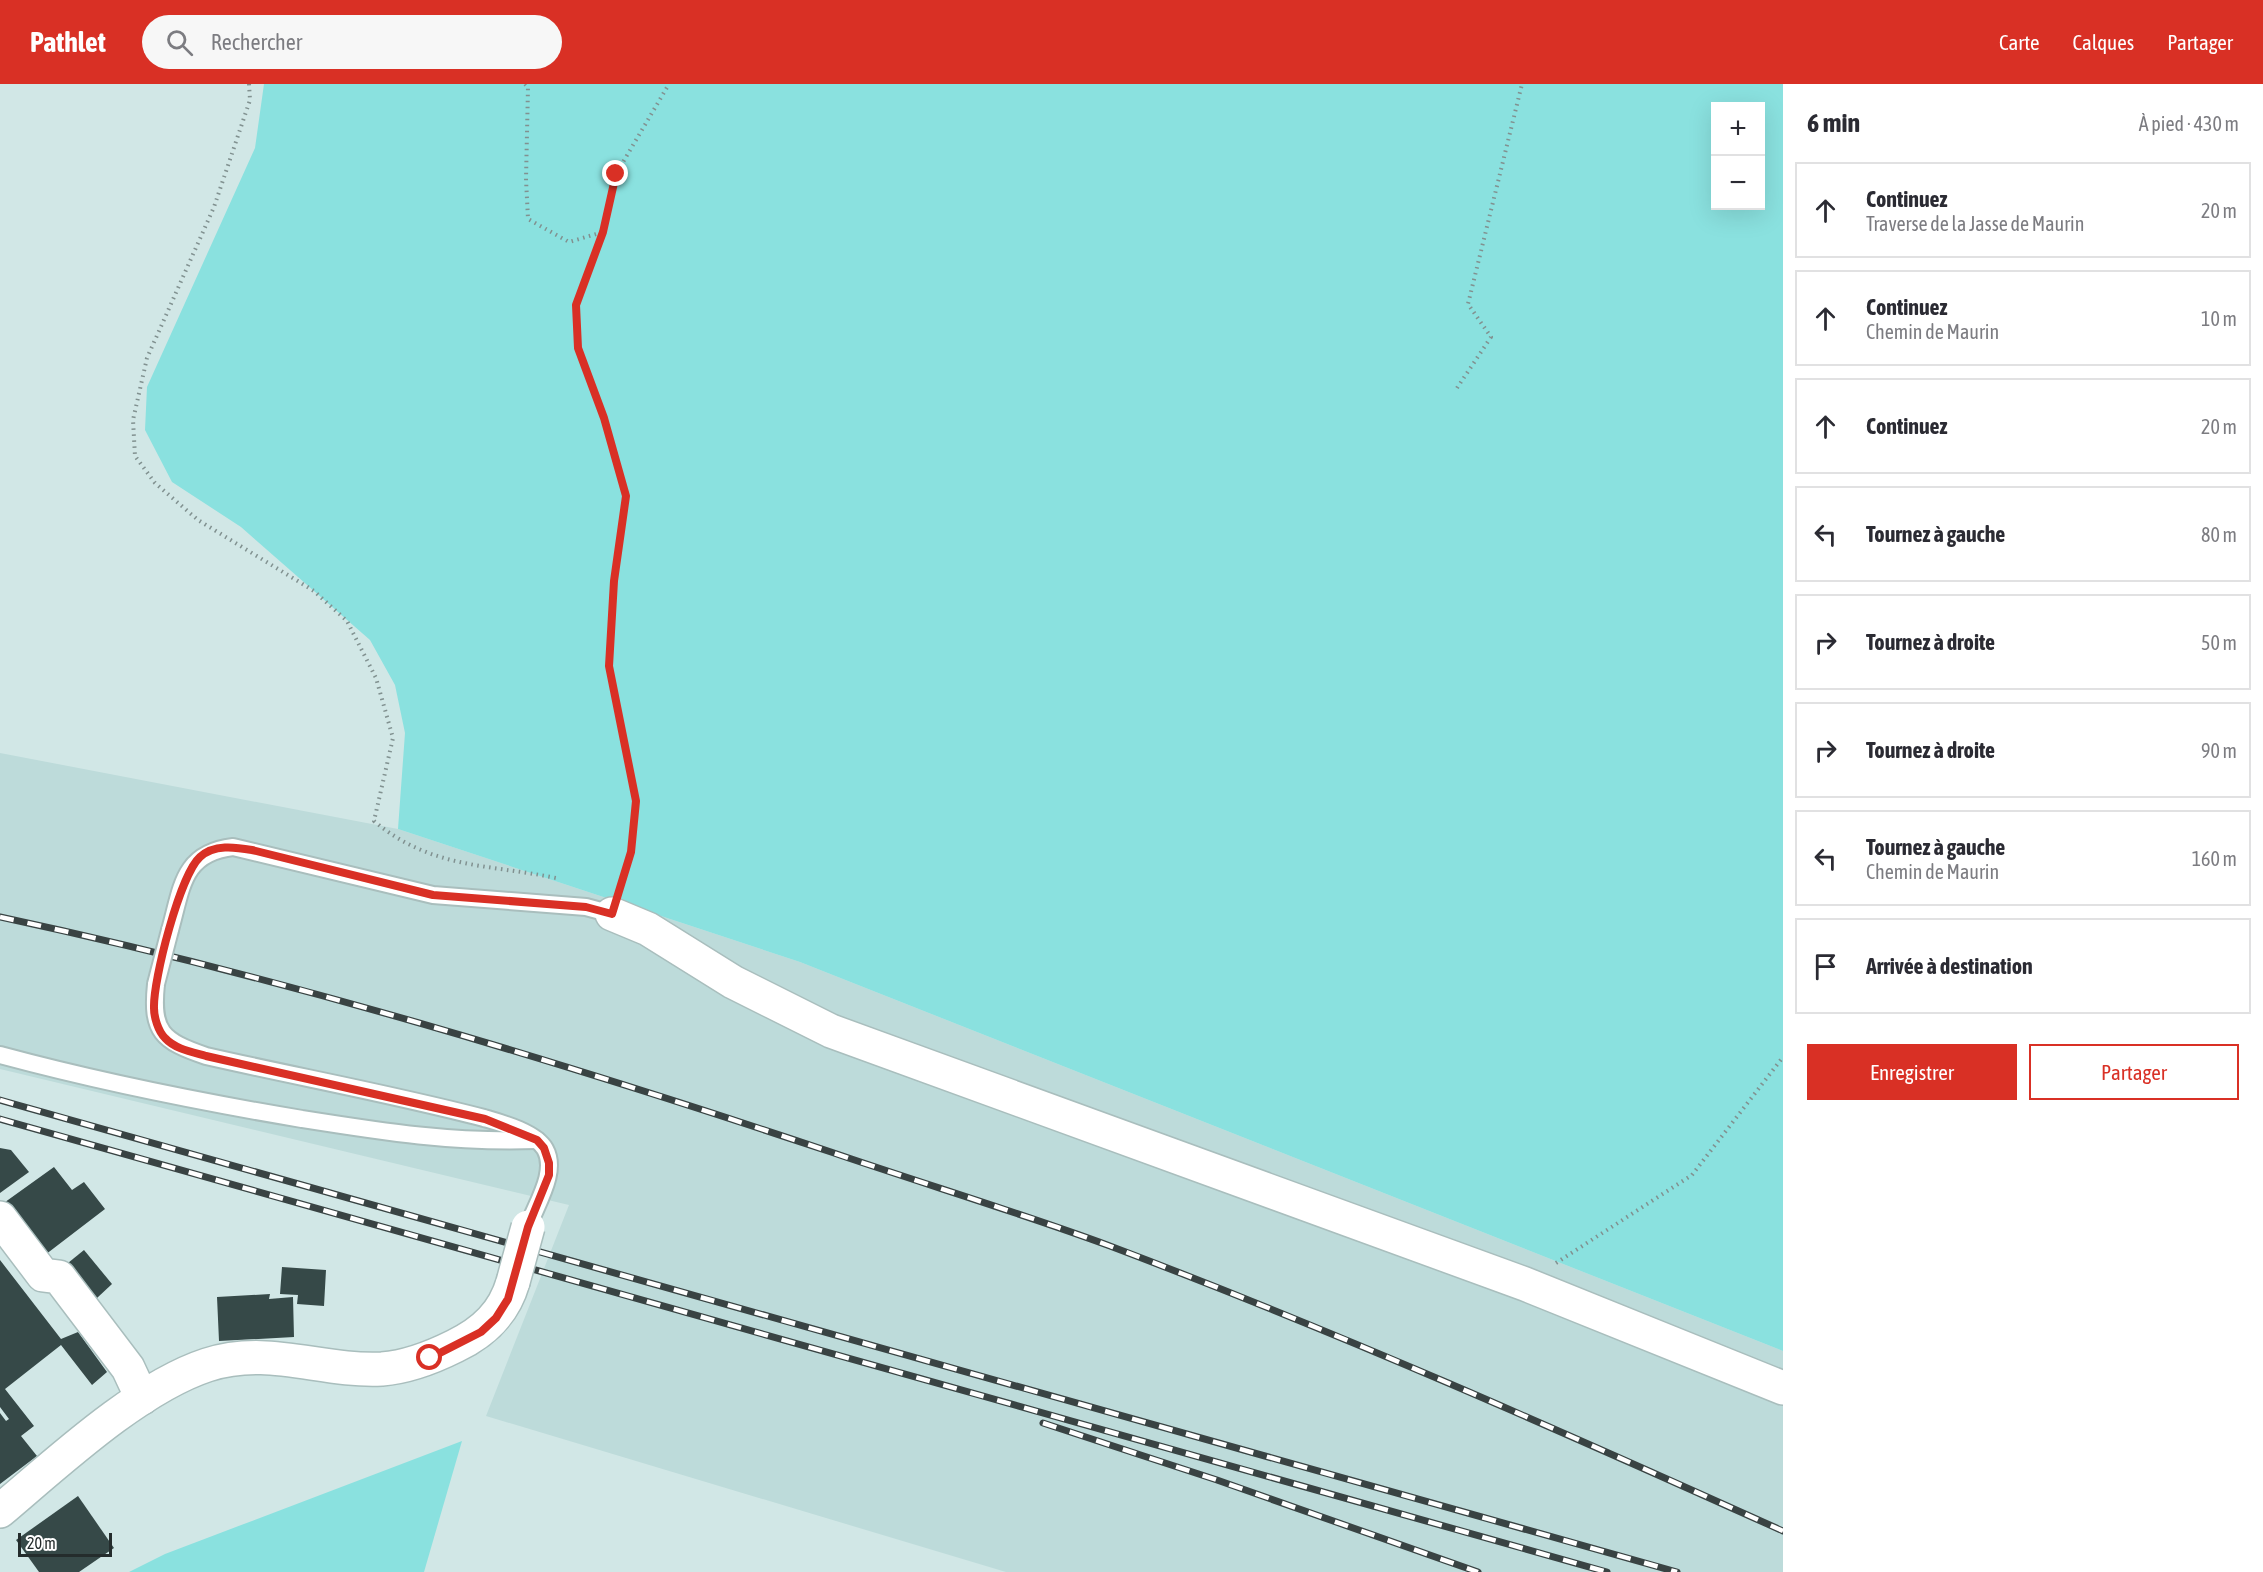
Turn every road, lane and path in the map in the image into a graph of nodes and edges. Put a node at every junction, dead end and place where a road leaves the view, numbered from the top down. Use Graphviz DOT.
graph roads {
  1 [pos="249,84"];
  2 [pos="525,84"];
  3 [pos="669,84"];
  4 [pos="1522,84"];
  5 [pos="603,232"];
  6 [pos="1457,388"];
  7 [pos="563,879"];
  8 [pos="612,914"];
  9 [pos="0,1055"];
  10 [pos="1783,1057"];
  11 [pos="537,1140"];
  12 [pos="0,1218"];
  13 [pos="528,1227"];
  14 [pos="1526,1284"];
  15 [pos="1783,1388"];
  16 [pos="142,1398"];
  17 [pos="0,1511"];
  1 -- 7 [label="path"];
  2 -- 5 [label="path"];
  3 -- 5 [label="path"];
  4 -- 6 [label="path"];
  5 -- 8 [label="path"];
  8 -- 11 [label="lane, bridge"];
  8 -- 14 [label="street"];
  9 -- 11 [label="lane"];
  10 -- 14 [label="path"];
  11 -- 13 [label="lane"];
  12 -- 16 [label="street"];
  13 -- 16 [label="street, bridge"];
  14 -- 15 [label="street"];
  16 -- 17 [label="street"];
}
